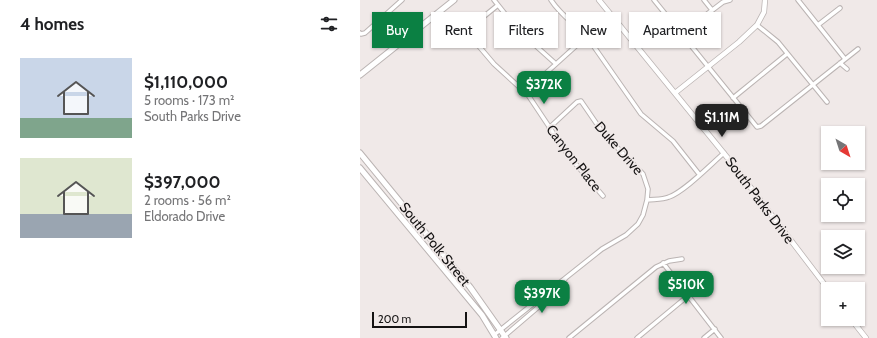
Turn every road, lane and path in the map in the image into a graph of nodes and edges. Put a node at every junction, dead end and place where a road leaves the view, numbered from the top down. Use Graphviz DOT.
graph roads {
  1 [pos="402,0"];
  2 [pos="454,0"];
  3 [pos="494,0"];
  4 [pos="550,0"];
  5 [pos="600,0"];
  6 [pos="654,0"];
  7 [pos="704,0"];
  8 [pos="730,0"];
  9 [pos="765,0"];
  10 [pos="798,0"];
  11 [pos="498,5"];
  12 [pos="840,8"];
  13 [pos="712,10"];
  14 [pos="664,12"];
  15 [pos="709,12"];
  16 [pos="566,17"];
  17 [pos="757,25"];
  18 [pos="818,25"];
  19 [pos="361,34"];
  20 [pos="574,48"];
  21 [pos="595,48"];
  22 [pos="692,48"];
  23 [pos="858,49"];
  24 [pos="788,54"];
  25 [pos="845,59"];
  26 [pos="840,62"];
  27 [pos="556,64"];
  28 [pos="708,67"];
  29 [pos="847,69"];
  30 [pos="360,75"];
  31 [pos="813,85"];
  32 [pos="525,92"];
  33 [pos="675,93"];
  34 [pos="733,98"];
  35 [pos="827,102"];
  36 [pos="549,128"];
  37 [pos="360,153"];
  38 [pos="724,153"];
  39 [pos="360,168"];
  40 [pos="699,174"];
  41 [pos="603,196"];
  42 [pos="647,200"];
  43 [pos="682,259"];
  44 [pos="663,263"];
  45 [pos="567,276"];
  46 [pos="823,282"];
  47 [pos="689,295"];
  48 [pos="518,315"];
  49 [pos="522,321"];
  50 [pos="857,326"];
  51 [pos="715,329"];
  52 [pos="500,330"];
  53 [pos="495,336"];
  54 [pos="504,337"];
  55 [pos="569,338"];
  56 [pos="637,338"];
  57 [pos="704,338"];
  58 [pos="721,338"];
  59 [pos="866,338"];
  1 -- 19 [label="street"];
  2 -- 30 [label="main road"];
  3 -- 11 [label="street"];
  4 -- 16 [label="street"];
  5 -- 33 [label="street, South Parks Drive"];
  6 -- 14 [label="street"];
  7 -- 13 [label="street"];
  8 -- 13 [label="street"];
  9 -- 17 [label="street"];
  10 -- 18 [label="street"];
  11 -- 27 [label="street"];
  11 -- 32 [label="street, Canyon Place"];
  12 -- 18 [label="street"];
  13 -- 15 [label="street"];
  17 -- 24 [label="street"];
  17 -- 28 [label="street"];
  18 -- 25 [label="street"];
  20 -- 27 [label="street"];
  21 -- 40 [label="street"];
  22 -- 28 [label="street"];
  23 -- 25 [label="street"];
  24 -- 31 [label="street"];
  24 -- 34 [label="street"];
  25 -- 26 [label="street"];
  26 -- 29 [label="street"];
  26 -- 31 [label="street"];
  27 -- 32 [label="street"];
  28 -- 33 [label="street"];
  28 -- 34 [label="street"];
  31 -- 34 [label="street"];
  31 -- 35 [label="street"];
  32 -- 36 [label="street, Canyon Place"];
  33 -- 38 [label="street, South Parks Drive"];
  36 -- 41 [label="street, Canyon Place"];
  36 -- 42 [label="street, Duke Drive"];
  37 -- 52 [label="main road, South Polk Street"];
  38 -- 40 [label="street"];
  38 -- 46 [label="street, South Parks Drive"];
  39 -- 53 [label="main road, South Polk Street"];
  40 -- 42 [label="street"];
  42 -- 45 [label="street"];
  43 -- 44 [label="street"];
  44 -- 47 [label="street"];
  44 -- 55 [label="street"];
  45 -- 48 [label="street"];
  45 -- 49 [label="street"];
  47 -- 51 [label="street"];
  47 -- 56 [label="street"];
  48 -- 49 [label="street"];
  48 -- 52 [label="street"];
  49 -- 54 [label="street"];
  50 -- 59 [label="street"];
  51 -- 57 [label="street"];
  51 -- 58 [label="street"];
  52 -- 53 [label="street"];
  52 -- 54 [label="main road, South Polk Street"];
}
